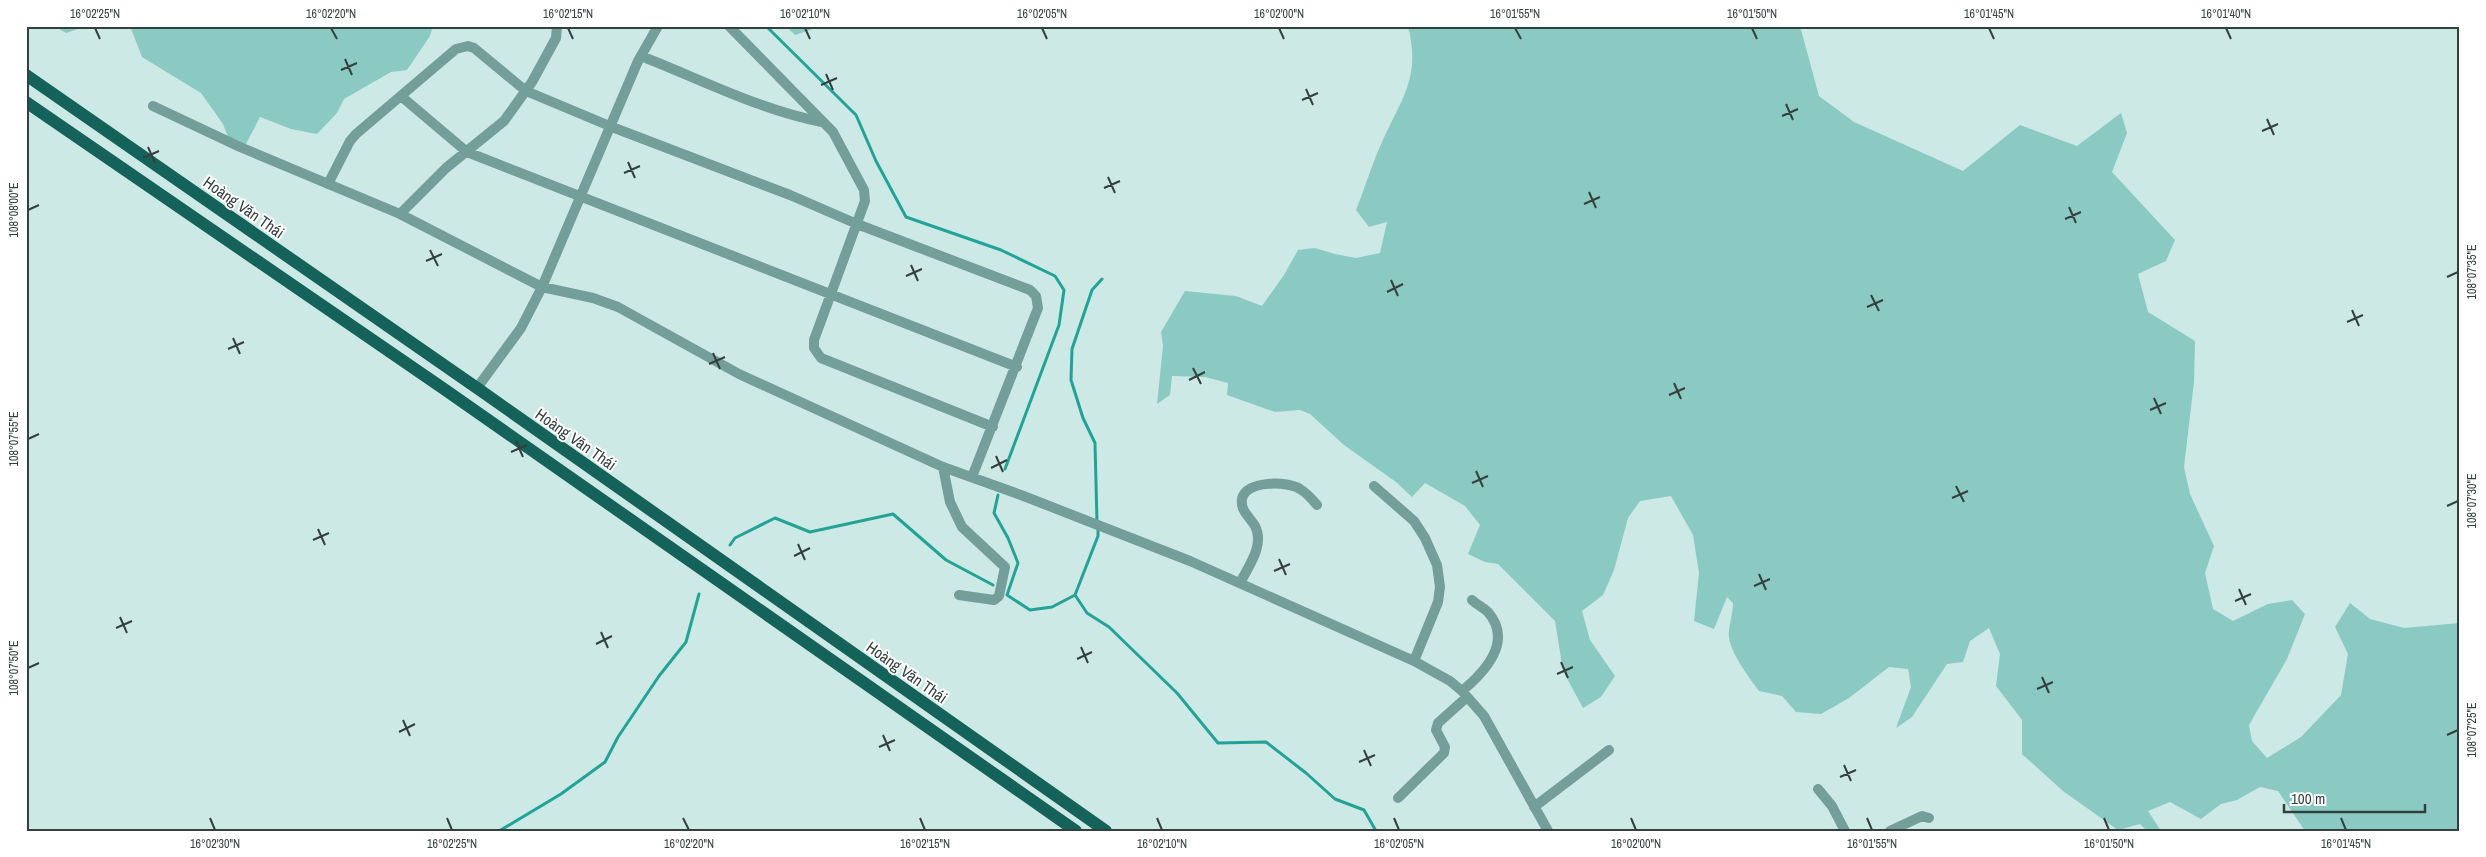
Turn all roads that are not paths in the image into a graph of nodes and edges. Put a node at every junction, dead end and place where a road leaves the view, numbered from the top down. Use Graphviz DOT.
graph roads {
  1 [pos="557,26"];
  2 [pos="658,26"];
  3 [pos="729,26"];
  4 [pos="641,56"];
  5 [pos="26,75"];
  6 [pos="526,91"];
  7 [pos="402,97"];
  8 [pos="26,102"];
  9 [pos="153,106"];
  10 [pos="822,122"];
  11 [pos="612,127"];
  12 [pos="467,152"];
  13 [pos="328,184"];
  14 [pos="581,198"];
  15 [pos="400,214"];
  16 [pos="857,224"];
  17 [pos="542,287"];
  18 [pos="830,296"];
  19 [pos="1017,367"];
  20 [pos="477,388"];
  21 [pos="465,404"];
  22 [pos="993,427"];
  23 [pos="943,467"];
  24 [pos="972,477"];
  25 [pos="1374,486"];
  26 [pos="1317,505"];
  27 [pos="1240,583"];
  28 [pos="959,594"];
  29 [pos="1472,600"];
  30 [pos="1414,661"];
  31 [pos="1464,694"];
  32 [pos="1609,750"];
  33 [pos="1818,789"];
  34 [pos="1398,798"];
  35 [pos="1534,807"];
  36 [pos="1929,818"];
  37 [pos="1076,831"];
  38 [pos="1106,831"];
  39 [pos="1548,831"];
  40 [pos="1845,831"];
  41 [pos="1890,831"];
  1 -- 6 [label="street"];
  2 -- 4 [label="street"];
  3 -- 10 [label="street"];
  4 -- 10 [label="street"];
  4 -- 11 [label="street"];
  5 -- 20 [label="main road, Hoàng Văn Thái"];
  6 -- 7 [label="street"];
  6 -- 11 [label="street"];
  6 -- 12 [label="street"];
  7 -- 12 [label="street"];
  7 -- 13 [label="street"];
  8 -- 21 [label="main road, Hoàng Văn Thái"];
  9 -- 13 [label="street"];
  10 -- 16 [label="street"];
  11 -- 14 [label="street"];
  11 -- 16 [label="street"];
  12 -- 14 [label="street"];
  12 -- 15 [label="street"];
  13 -- 15 [label="street"];
  14 -- 17 [label="street"];
  14 -- 18 [label="street"];
  15 -- 17 [label="street"];
  16 -- 18 [label="street"];
  16 -- 19 [label="street"];
  17 -- 20 [label="street"];
  17 -- 23 [label="street"];
  18 -- 19 [label="street"];
  18 -- 22 [label="street"];
  19 -- 22 [label="street"];
  20 -- 21 [label="main road"];
  20 -- 38 [label="main road, Hoàng Văn Thái"];
  21 -- 37 [label="main road, Hoàng Văn Thái"];
  22 -- 24 [label="street"];
  23 -- 24 [label="street"];
  23 -- 28 [label="street"];
  24 -- 27 [label="street"];
  25 -- 30 [label="street"];
  26 -- 27 [label="street"];
  27 -- 30 [label="street"];
  29 -- 31 [label="street"];
  30 -- 31 [label="street"];
  31 -- 34 [label="street"];
  31 -- 35 [label="street"];
  32 -- 35 [label="street"];
  33 -- 40 [label="street"];
  35 -- 39 [label="street"];
  36 -- 41 [label="street"];
}
